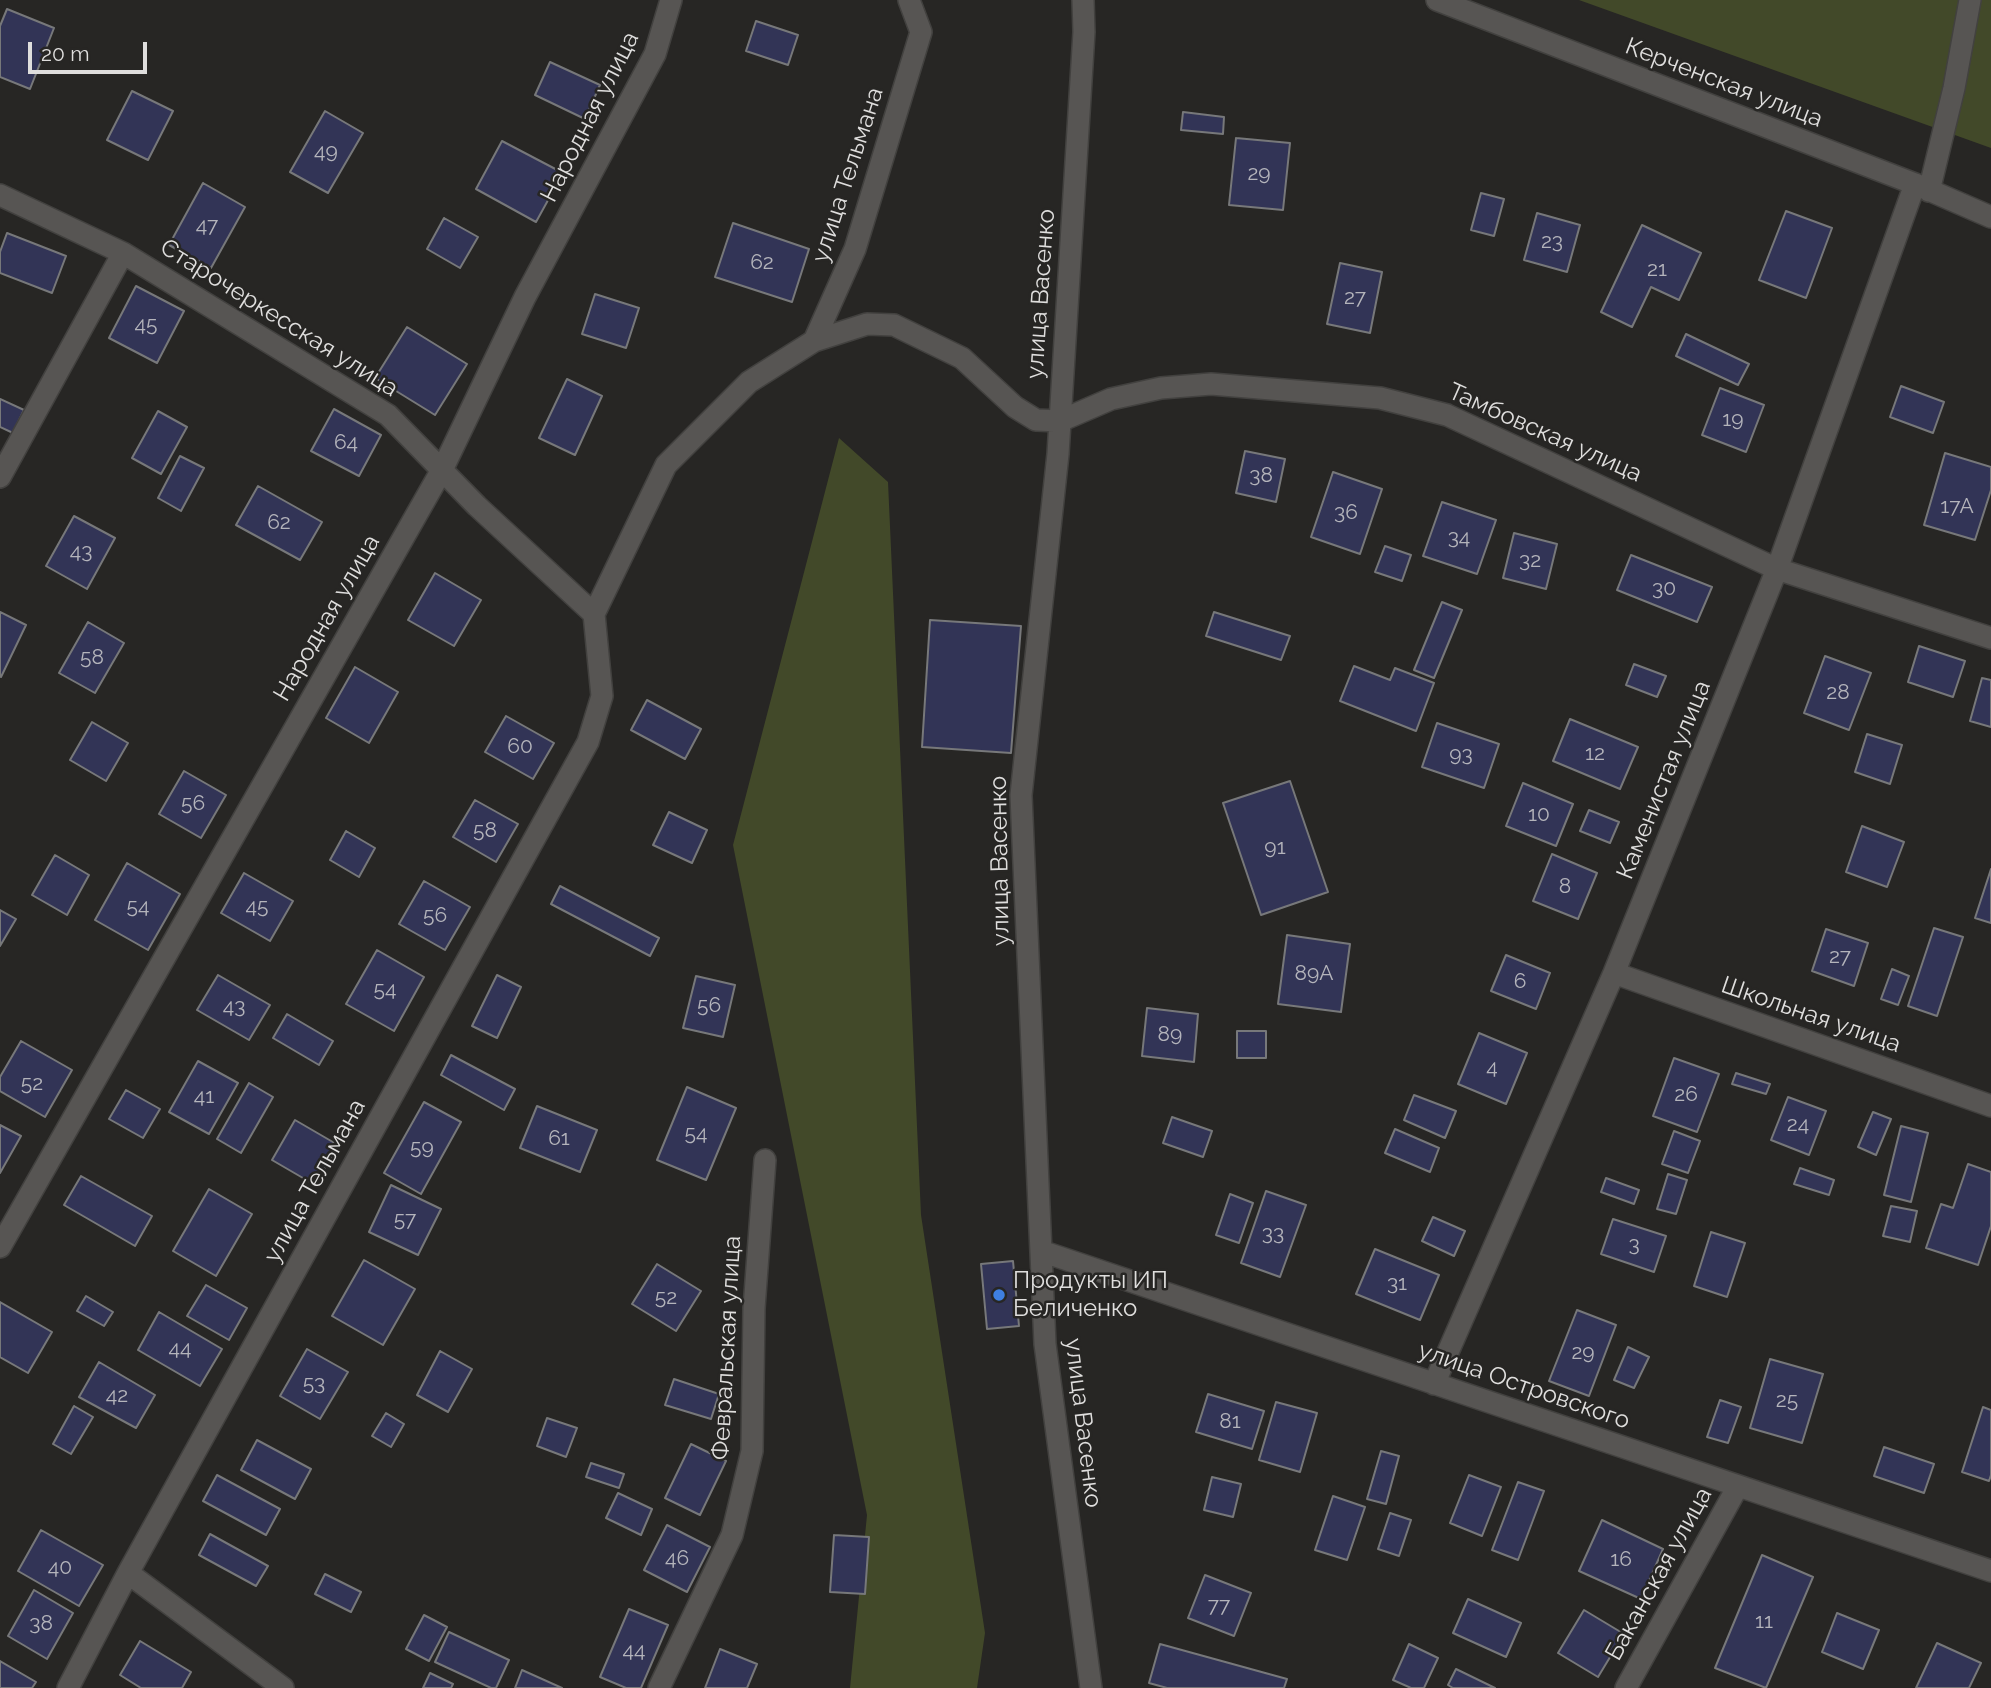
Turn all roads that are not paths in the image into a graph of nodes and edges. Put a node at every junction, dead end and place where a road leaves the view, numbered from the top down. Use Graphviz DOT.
graph roads {
  1 [pos="671,0"];
  2 [pos="909,0"];
  3 [pos="1083,0"];
  4 [pos="1437,0"];
  5 [pos="1970,0"];
  6 [pos="1922,188"];
  7 [pos="0,195"];
  8 [pos="1991,217"];
  9 [pos="123,253"];
  10 [pos="814,341"];
  11 [pos="1060,421"];
  12 [pos="443,468"];
  13 [pos="0,477"];
  14 [pos="1777,569"];
  15 [pos="594,614"];
  16 [pos="1991,638"];
  17 [pos="1614,973"];
  18 [pos="1991,1106"];
  19 [pos="765,1160"];
  20 [pos="0,1247"];
  21 [pos="1041,1251"];
  22 [pos="1434,1384"];
  23 [pos="1738,1486"];
  24 [pos="1991,1571"];
  25 [pos="128,1573"];
  26 [pos="68,1688"];
  27 [pos="283,1688"];
  28 [pos="659,1688"];
  29 [pos="1091,1688"];
  30 [pos="1626,1688"];
  1 -- 12 [label="street, Народная улица"];
  2 -- 10 [label="street, улица Тельмана"];
  3 -- 11 [label="street, улица Васенко"];
  4 -- 6 [label="street, Керченская улица"];
  5 -- 6 [label="street, Каменистая улица"];
  6 -- 8 [label="street, Керченская улица"];
  6 -- 14 [label="street, Каменистая улица"];
  7 -- 9 [label="street, Старочеркесская улица"];
  9 -- 12 [label="street, Старочеркесская улица"];
  9 -- 13 [label="street"];
  10 -- 11 [label="street"];
  10 -- 15 [label="street"];
  11 -- 14 [label="street, Тамбовская улица"];
  11 -- 21 [label="street, улица Васенко"];
  12 -- 15 [label="street, Старочеркесская улица"];
  12 -- 20 [label="street, Народная улица"];
  14 -- 16 [label="street, Тамбовская улица"];
  14 -- 17 [label="street, Каменистая улица"];
  15 -- 25 [label="street, улица Тельмана"];
  17 -- 18 [label="street, Школьная улица"];
  17 -- 22 [label="street, Каменистая улица"];
  19 -- 28 [label="street, Февральская улица"];
  21 -- 22 [label="street, улица Островского"];
  21 -- 29 [label="street, улица Васенко"];
  22 -- 23 [label="street, улица Островского"];
  23 -- 24 [label="street, улица Островского"];
  23 -- 30 [label="street, Баканская улица"];
  25 -- 26 [label="street, улица Тельмана"];
  25 -- 27 [label="street"];
}
